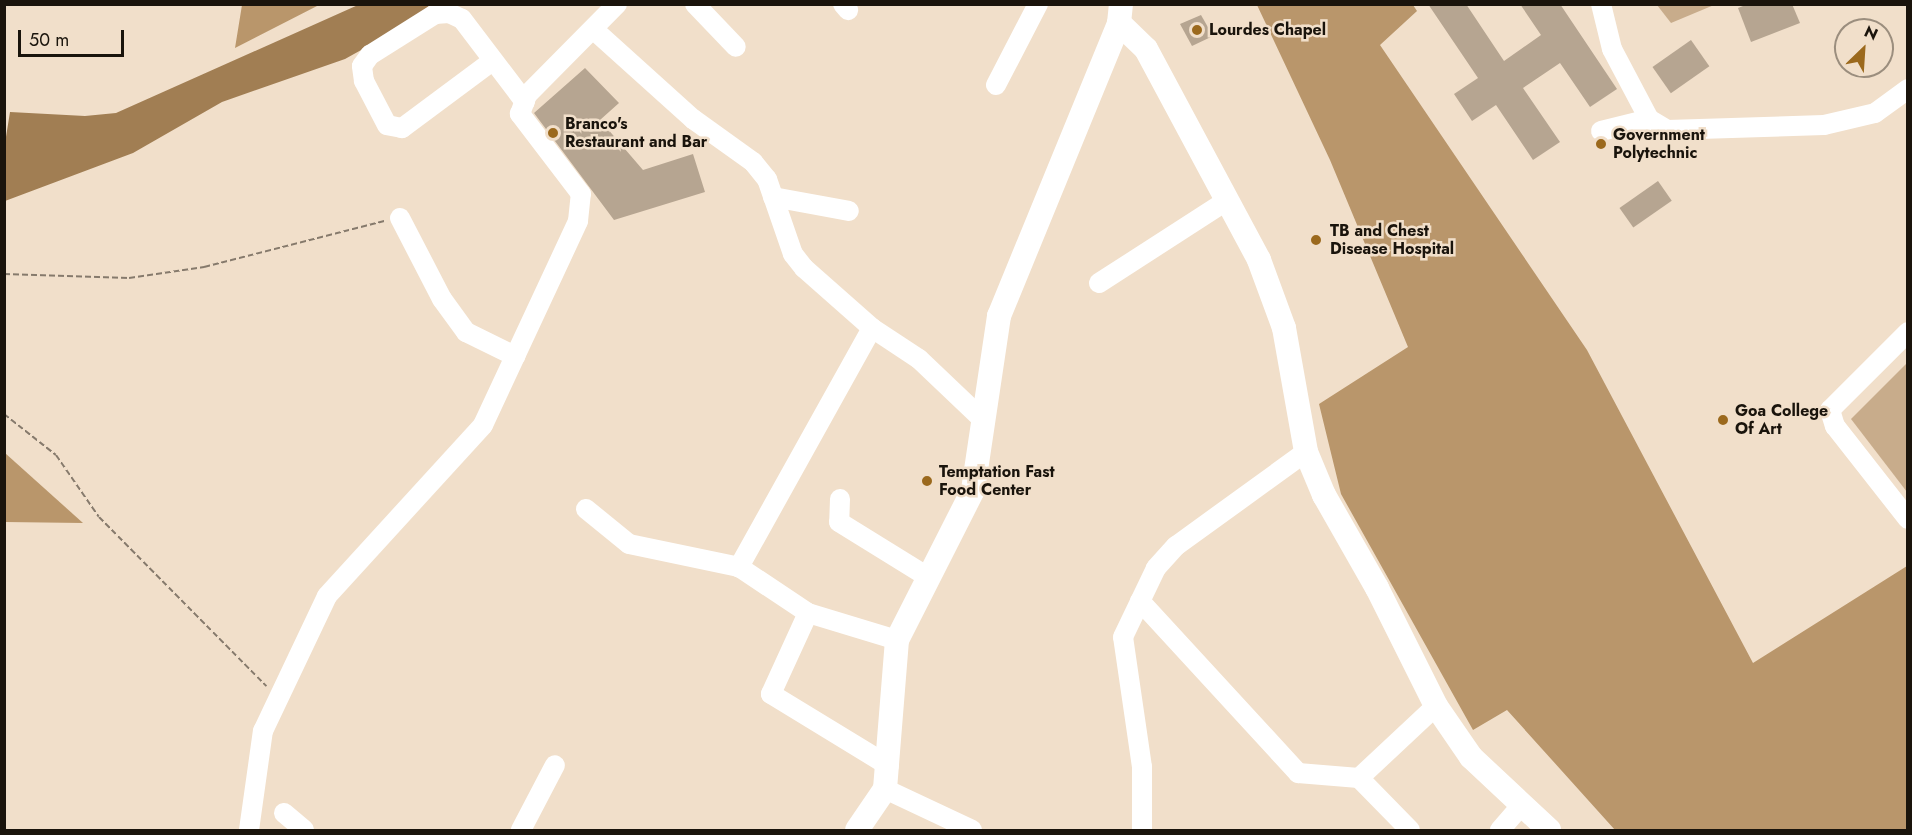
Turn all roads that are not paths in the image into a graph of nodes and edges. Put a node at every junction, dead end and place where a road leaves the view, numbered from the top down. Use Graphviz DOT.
graph roads {
  1 [pos="617,4"];
  2 [pos="695,4"];
  3 [pos="1038,4"];
  4 [pos="1601,4"];
  5 [pos="1120,14"];
  6 [pos="593,29"];
  7 [pos="736,47"];
  8 [pos="491,62"];
  9 [pos="996,85"];
  10 [pos="1908,89"];
  11 [pos="525,102"];
  12 [pos="1648,119"];
  13 [pos="1601,131"];
  14 [pos="773,198"];
  15 [pos="1226,201"];
  16 [pos="849,211"];
  17 [pos="400,218"];
  18 [pos="1099,283"];
  19 [pos="872,328"];
  20 [pos="1908,332"];
  21 [pos="515,356"];
  22 [pos="984,421"];
  23 [pos="1306,452"];
  24 [pos="840,499"];
  25 [pos="586,509"];
  26 [pos="1908,519"];
  27 [pos="739,567"];
  28 [pos="928,577"];
  29 [pos="1140,601"];
  30 [pos="808,613"];
  31 [pos="897,640"];
  32 [pos="1436,706"];
  33 [pos="555,765"];
  34 [pos="887,778"];
  35 [pos="1359,778"];
  36 [pos="1520,807"];
  37 [pos="284,813"];
  38 [pos="249,831"];
  39 [pos="304,831"];
  40 [pos="521,831"];
  41 [pos="857,831"];
  42 [pos="972,831"];
  43 [pos="1142,831"];
  44 [pos="1410,831"];
  45 [pos="1500,831"];
  46 [pos="1549,831"];
  1 -- 6 [label="street"];
  2 -- 7 [label="street"];
  3 -- 9 [label="street"];
  4 -- 12 [label="street"];
  5 -- 15 [label="main road"];
  5 -- 22 [label="main road"];
  6 -- 11 [label="street"];
  6 -- 14 [label="street"];
  8 -- 8 [label="street"];
  8 -- 11 [label="street"];
  10 -- 12 [label="street"];
  11 -- 21 [label="street"];
  12 -- 13 [label="street"];
  14 -- 16 [label="street"];
  14 -- 19 [label="street"];
  15 -- 18 [label="street"];
  15 -- 23 [label="main road"];
  17 -- 21 [label="street"];
  19 -- 22 [label="street"];
  19 -- 27 [label="street"];
  20 -- 26 [label="street"];
  21 -- 38 [label="street"];
  22 -- 28 [label="main road"];
  23 -- 29 [label="street"];
  23 -- 32 [label="main road"];
  24 -- 28 [label="street"];
  25 -- 27 [label="street"];
  27 -- 30 [label="street"];
  28 -- 31 [label="main road"];
  29 -- 35 [label="street"];
  29 -- 43 [label="street"];
  30 -- 31 [label="street"];
  30 -- 34 [label="street"];
  31 -- 34 [label="main road"];
  32 -- 35 [label="street"];
  32 -- 36 [label="main road"];
  33 -- 40 [label="street"];
  34 -- 41 [label="main road"];
  34 -- 42 [label="street"];
  35 -- 44 [label="street"];
  36 -- 45 [label="street"];
  36 -- 46 [label="main road"];
  37 -- 39 [label="street"];
}
